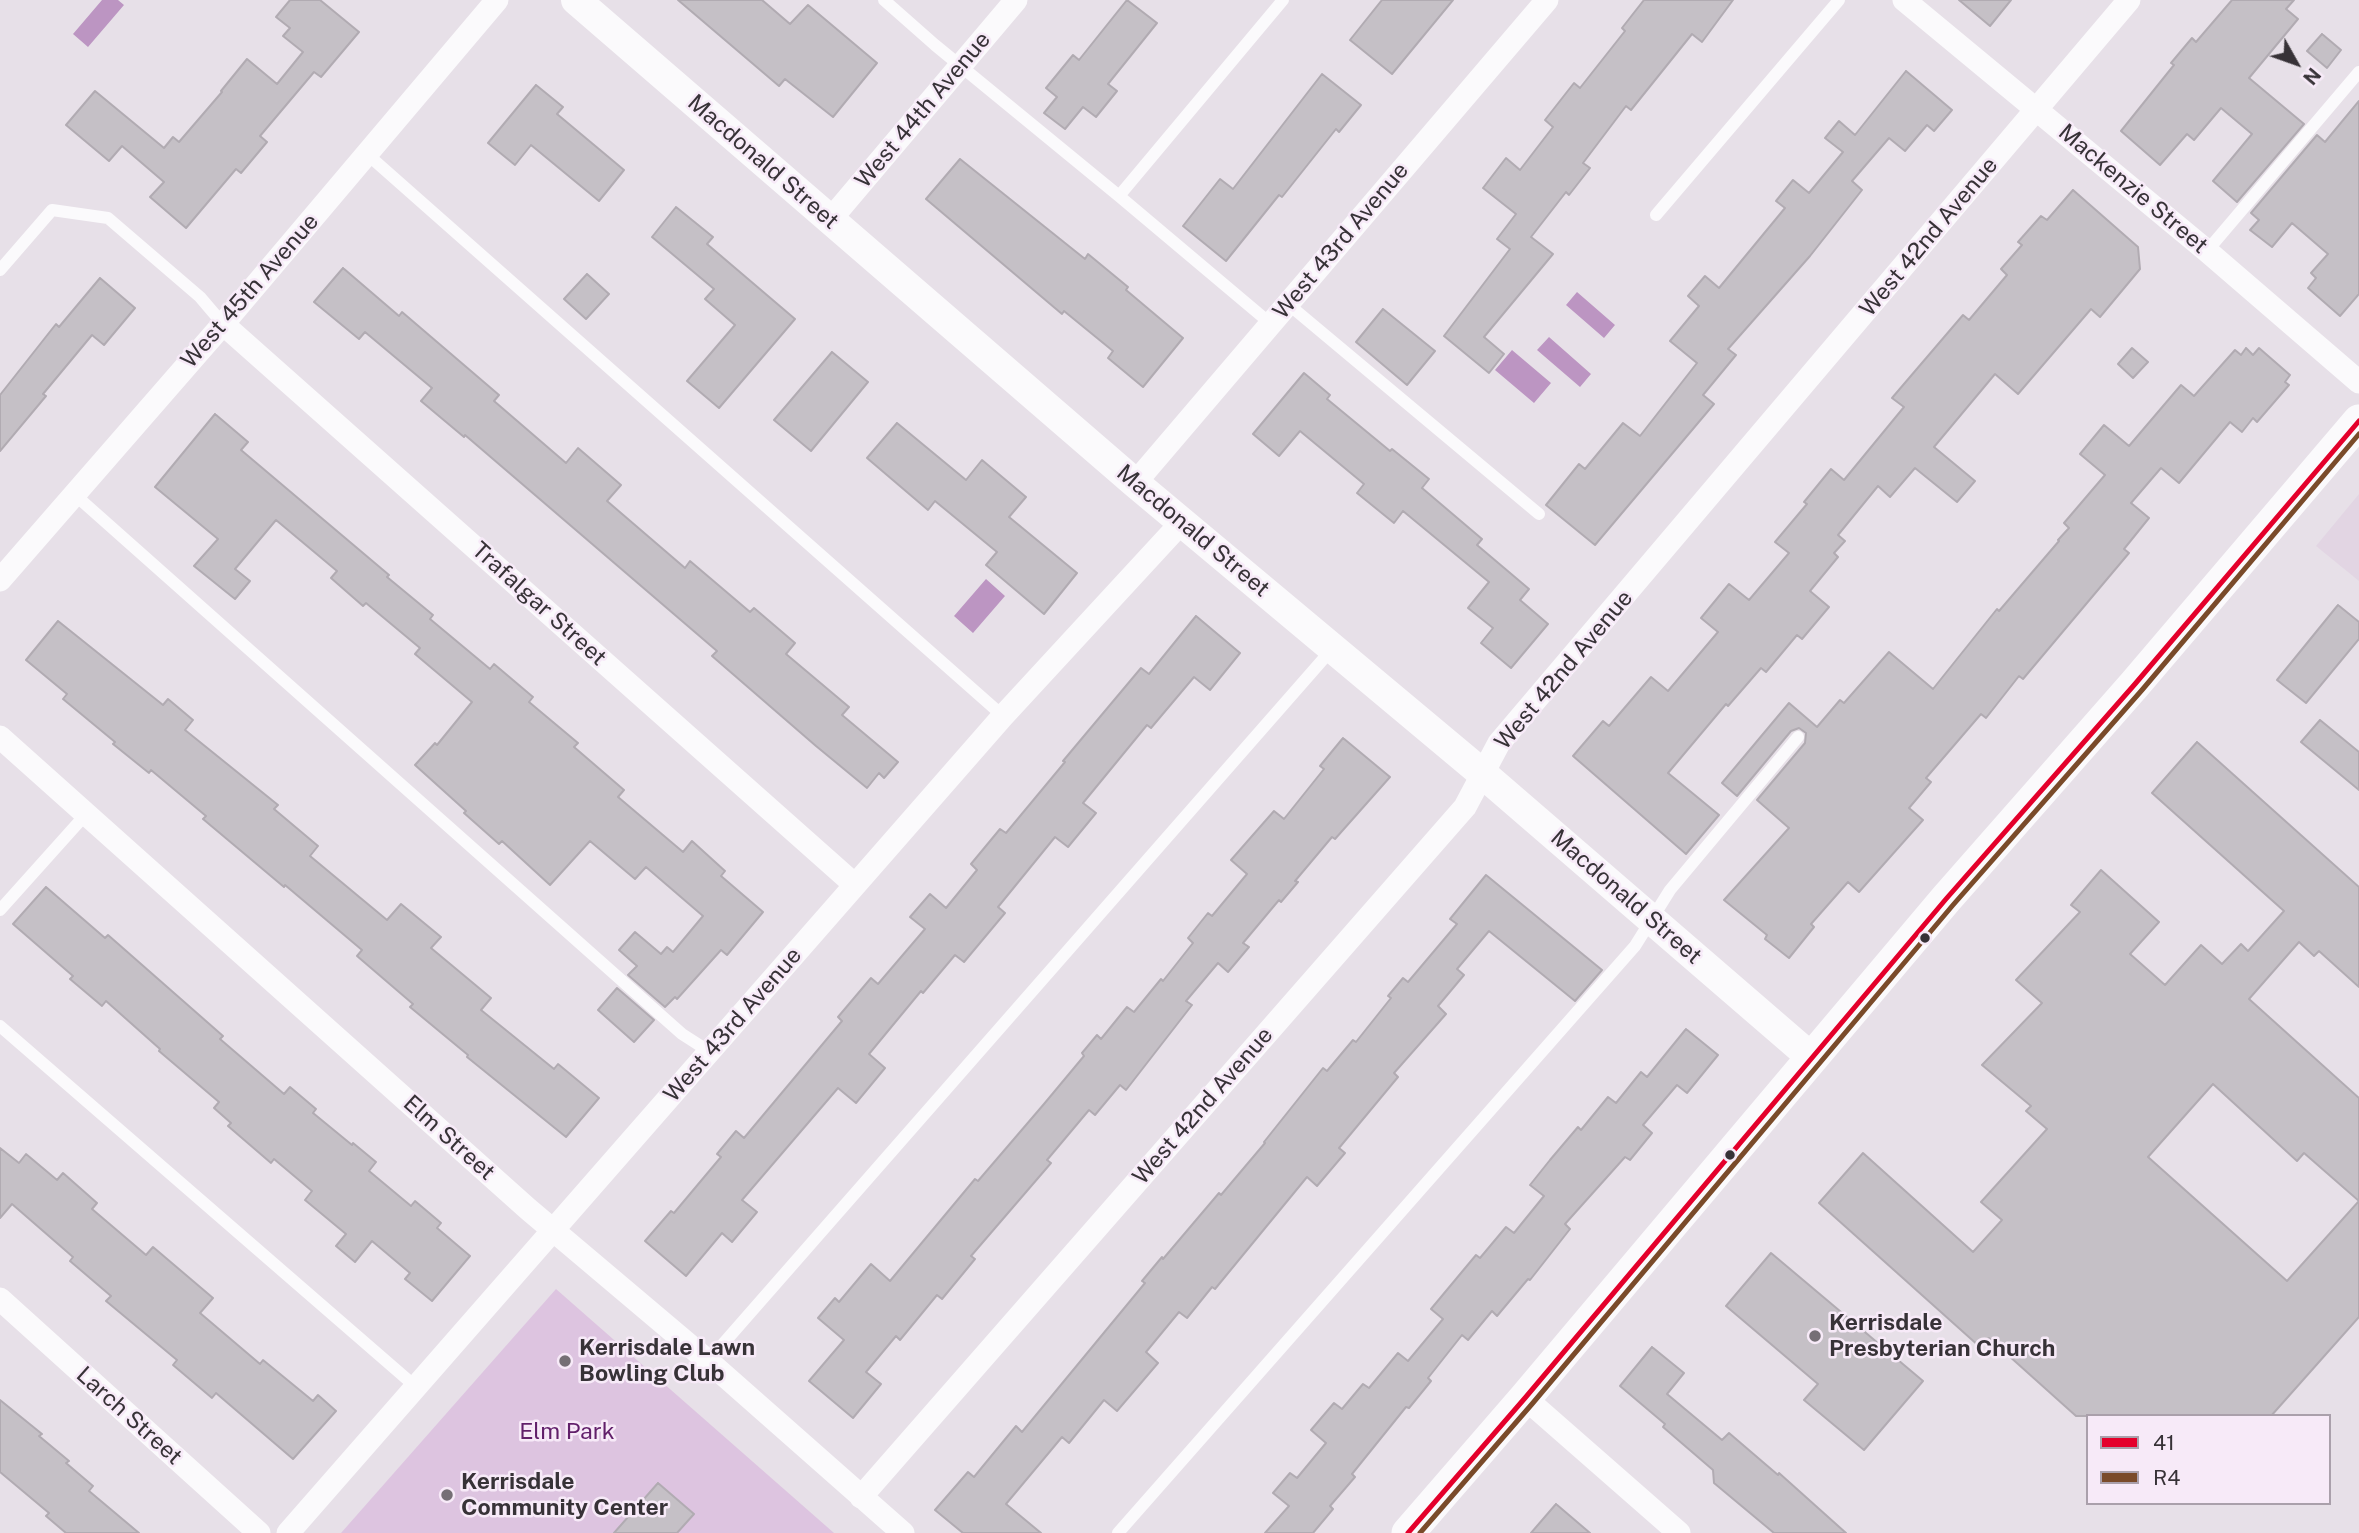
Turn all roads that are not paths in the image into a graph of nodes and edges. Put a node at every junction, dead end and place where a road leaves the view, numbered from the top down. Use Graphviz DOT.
graph roads {
  1 [pos="497,0"];
  2 [pos="576,0"];
  3 [pos="884,0"];
  4 [pos="1016,0"];
  5 [pos="1283,0"];
  6 [pos="1547,0"];
  7 [pos="1839,0"];
  8 [pos="1904,0"];
  9 [pos="2129,0"];
  10 [pos="960,66"];
  11 [pos="2359,72"];
  12 [pos="2037,109"];
  13 [pos="367,154"];
  14 [pos="1119,196"];
  15 [pos="1656,215"];
  16 [pos="830,220"];
  17 [pos="2207,251"];
  18 [pos="0,270"];
  19 [pos="1288,304"];
  20 [pos="223,324"];
  21 [pos="1271,324"];
  22 [pos="2359,382"];
  23 [pos="2359,421"];
  24 [pos="1135,483"];
  25 [pos="74,494"];
  26 [pos="1539,514"];
  27 [pos="1182,522"];
  28 [pos="0,580"];
  29 [pos="1333,648"];
  30 [pos="1003,716"];
  31 [pos="0,737"];
  32 [pos="1798,737"];
  33 [pos="1483,774"];
  34 [pos="87,813"];
  35 [pos="855,885"];
  36 [pos="0,910"];
  37 [pos="1652,920"];
  38 [pos="0,1026"];
  39 [pos="710,1052"];
  40 [pos="1812,1058"];
  41 [pos="552,1230"];
  42 [pos="0,1299"];
  43 [pos="708,1362"];
  44 [pos="416,1387"];
  45 [pos="1525,1398"];
  46 [pos="861,1497"];
  47 [pos="259,1533"];
  48 [pos="288,1533"];
  49 [pos="903,1533"];
  50 [pos="1118,1533"];
  51 [pos="1408,1533"];
  52 [pos="1679,1533"];
  1 -- 13 [label="street, West 45th Avenue"];
  2 -- 16 [label="street, Macdonald Street"];
  3 -- 10 [label="lane"];
  4 -- 10 [label="street, West 44th Avenue"];
  5 -- 14 [label="lane"];
  6 -- 19 [label="street, West 43rd Avenue"];
  7 -- 15 [label="lane"];
  8 -- 12 [label="street, Mackenzie Street"];
  9 -- 12 [label="street, West 42nd Avenue"];
  10 -- 14 [label="lane"];
  10 -- 16 [label="street, West 44th Avenue"];
  11 -- 17 [label="lane"];
  12 -- 17 [label="street, Mackenzie Street"];
  12 -- 33 [label="street, West 42nd Avenue"];
  13 -- 20 [label="street, West 45th Avenue"];
  13 -- 30 [label="lane"];
  14 -- 21 [label="lane"];
  16 -- 24 [label="street, Macdonald Street"];
  17 -- 22 [label="street, Mackenzie Street"];
  18 -- 20 [label="lane"];
  19 -- 21 [label="street, West 43rd Avenue"];
  19 -- 26 [label="lane"];
  20 -- 25 [label="street, West 45th Avenue"];
  20 -- 35 [label="street, Trafalgar Street"];
  21 -- 24 [label="street, West 43rd Avenue"];
  23 -- 40 [label="main road"];
  24 -- 27 [label="street, Macdonald Street"];
  25 -- 28 [label="street, West 45th Avenue"];
  25 -- 39 [label="lane"];
  27 -- 29 [label="street, Macdonald Street"];
  27 -- 30 [label="street, West 43rd Avenue"];
  29 -- 33 [label="street, Macdonald Street"];
  29 -- 43 [label="lane"];
  30 -- 35 [label="street, West 43rd Avenue"];
  31 -- 34 [label="street, Elm Street"];
  32 -- 37 [label="lane"];
  33 -- 37 [label="street, Macdonald Street"];
  33 -- 46 [label="street, West 42nd Avenue"];
  34 -- 36 [label="lane"];
  34 -- 41 [label="street, Elm Street"];
  35 -- 39 [label="street, West 43rd Avenue"];
  37 -- 40 [label="street, Macdonald Street"];
  37 -- 50 [label="lane"];
  38 -- 44 [label="lane"];
  39 -- 41 [label="street, West 43rd Avenue"];
  40 -- 45 [label="main road"];
  41 -- 43 [label="street, Elm Street"];
  41 -- 44 [label="street, West 43rd Avenue"];
  42 -- 47 [label="street, Larch Street"];
  43 -- 46 [label="street, Elm Street"];
  44 -- 48 [label="street, West 43rd Avenue"];
  45 -- 51 [label="main road"];
  45 -- 52 [label="street"];
  46 -- 49 [label="street, Elm Street"];
}
